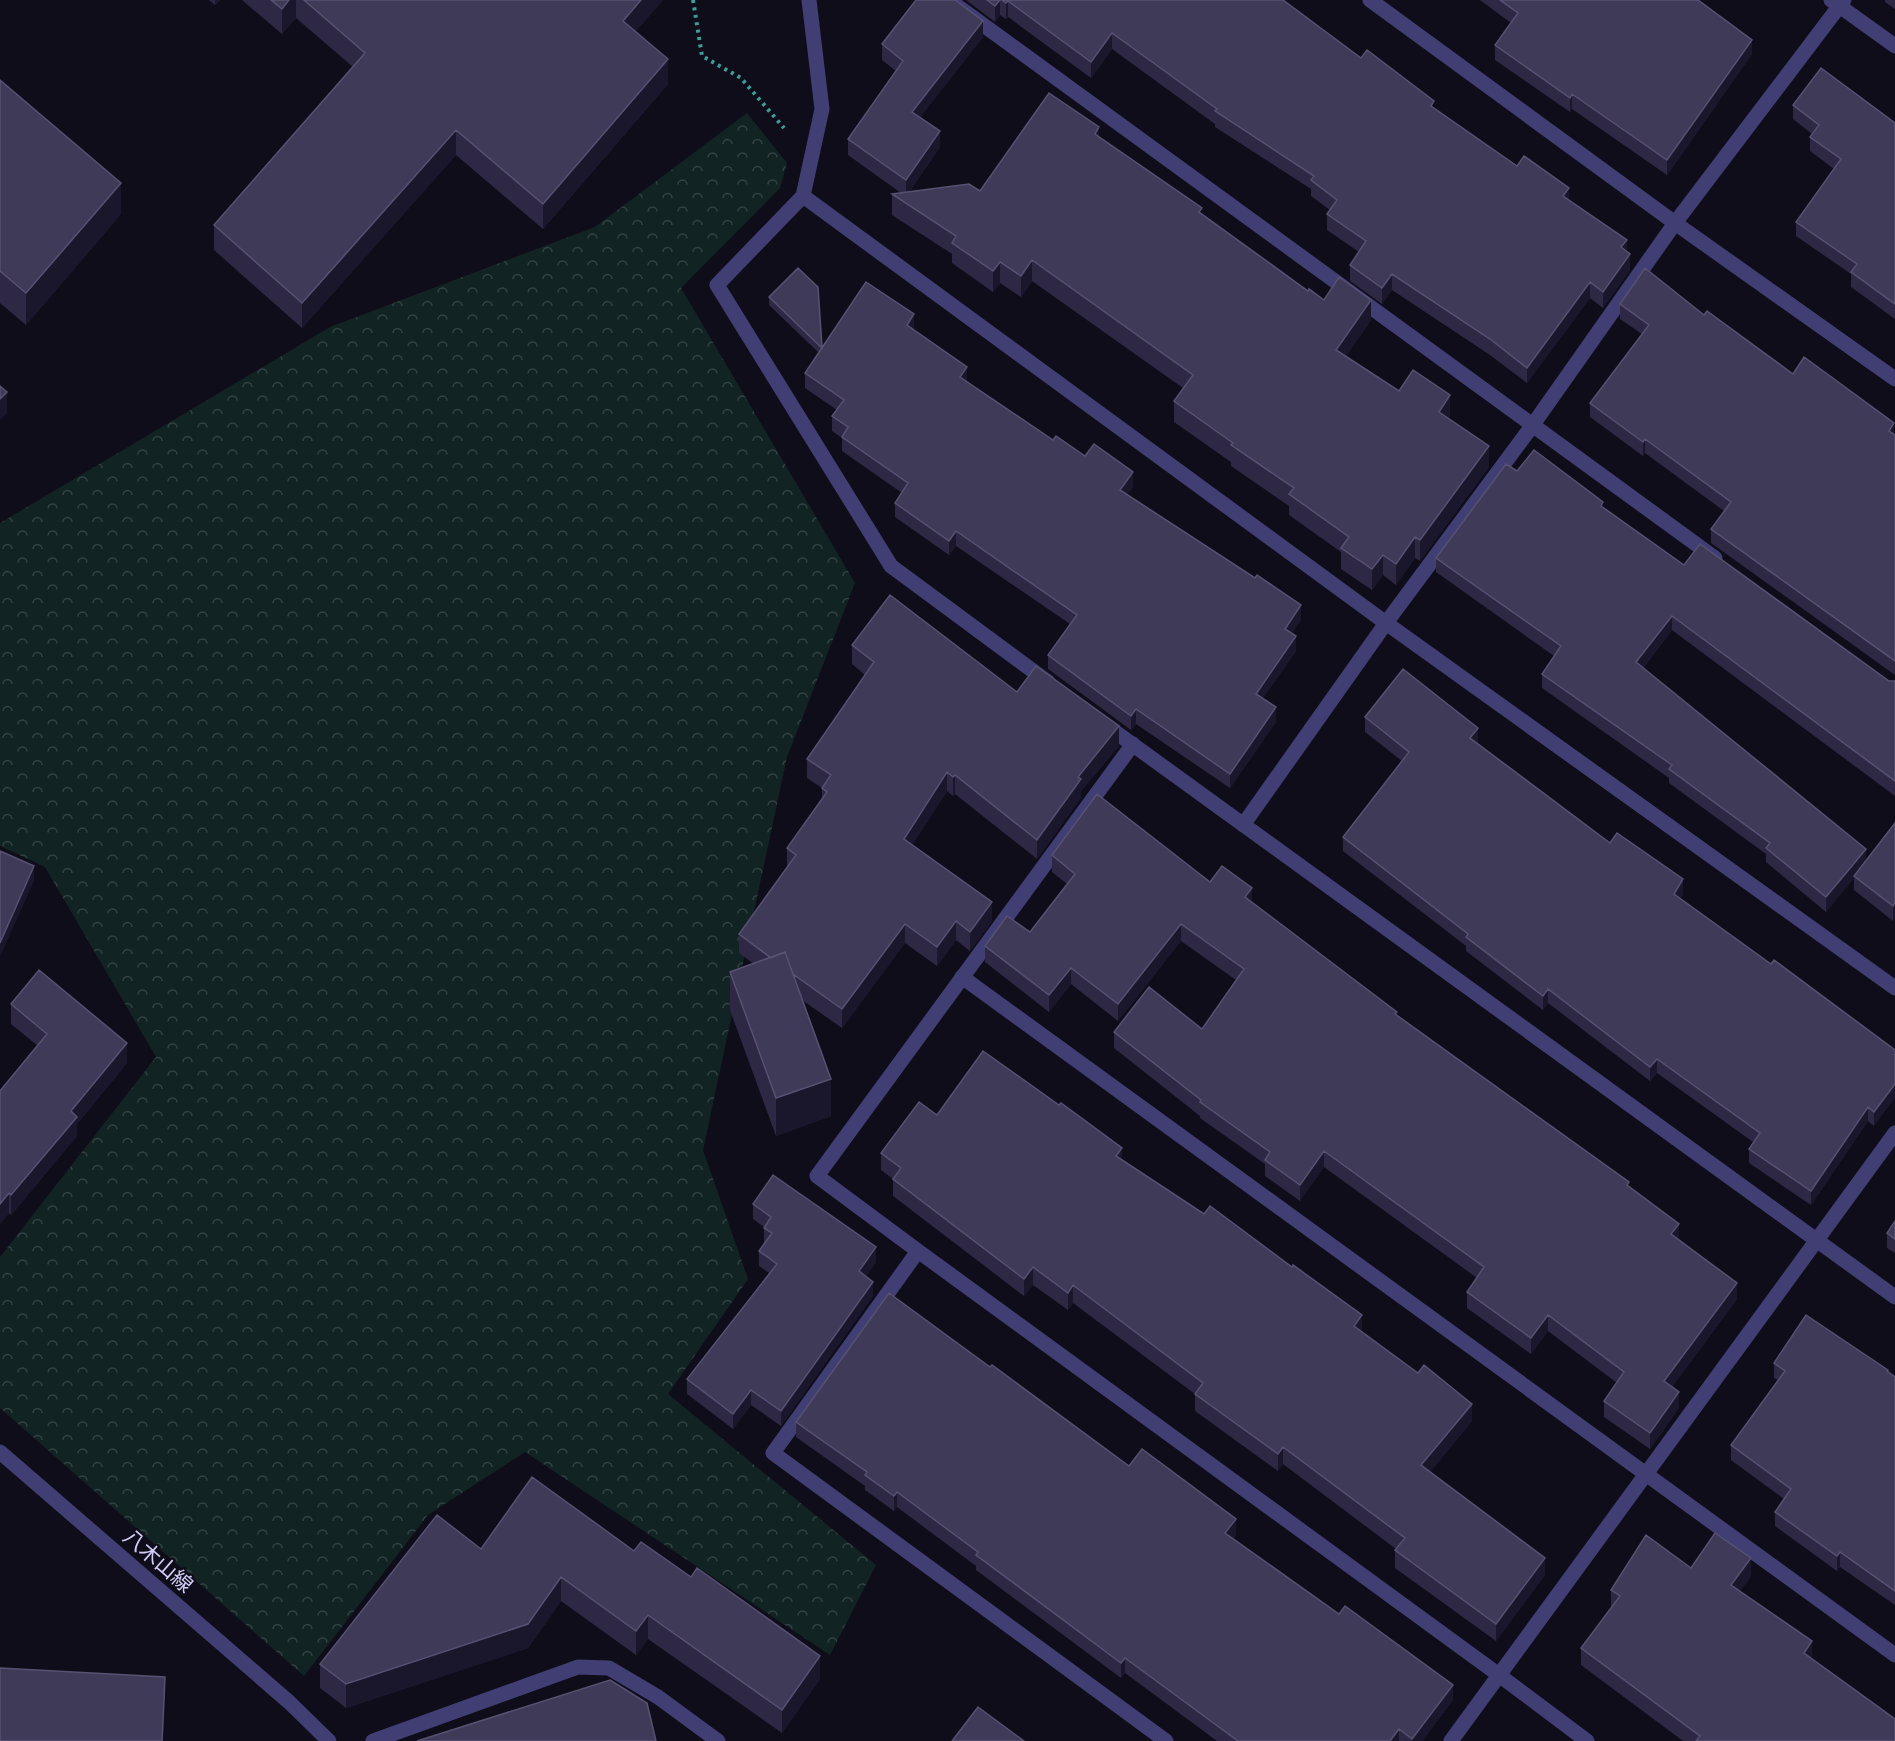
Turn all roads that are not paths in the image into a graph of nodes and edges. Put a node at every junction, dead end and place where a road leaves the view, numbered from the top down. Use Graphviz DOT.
graph roads {
  1 [pos="809,0"];
  2 [pos="949,0"];
  3 [pos="1370,0"];
  4 [pos="1838,2"];
  5 [pos="1895,46"];
  6 [pos="803,196"];
  7 [pos="1675,223"];
  8 [pos="1895,379"];
  9 [pos="1532,426"];
  10 [pos="1723,563"];
  11 [pos="1386,623"];
  12 [pos="1059,690"];
  13 [pos="1096,717"];
  14 [pos="1133,744"];
  15 [pos="1243,825"];
  16 [pos="962,977"];
  17 [pos="1895,988"];
  18 [pos="1895,1133"];
  19 [pos="1816,1240"];
  20 [pos="918,1251"];
  21 [pos="1895,1297"];
  22 [pos="0,1452"];
  23 [pos="1647,1473"];
  24 [pos="1895,1655"];
  25 [pos="1499,1675"];
  26 [pos="329,1741"];
  27 [pos="373,1741"];
  28 [pos="718,1741"];
  29 [pos="1166,1741"];
  30 [pos="1451,1741"];
  31 [pos="1587,1741"];
  1 -- 6 [label="street"];
  2 -- 9 [label="street"];
  3 -- 7 [label="street"];
  4 -- 5 [label="street"];
  4 -- 7 [label="street"];
  6 -- 11 [label="street"];
  6 -- 12 [label="street"];
  7 -- 8 [label="street"];
  7 -- 9 [label="street"];
  9 -- 10 [label="street"];
  9 -- 11 [label="street"];
  11 -- 15 [label="street"];
  11 -- 17 [label="street"];
  13 -- 14 [label="street"];
  14 -- 15 [label="street"];
  14 -- 16 [label="street"];
  15 -- 19 [label="street"];
  16 -- 20 [label="street"];
  16 -- 23 [label="street"];
  18 -- 19 [label="street"];
  19 -- 21 [label="street"];
  19 -- 23 [label="street"];
  20 -- 25 [label="street"];
  20 -- 29 [label="street"];
  22 -- 26 [label="street, 八木山線"];
  23 -- 24 [label="street"];
  23 -- 25 [label="street"];
  25 -- 30 [label="street"];
  25 -- 31 [label="street"];
  27 -- 28 [label="street"];
}
